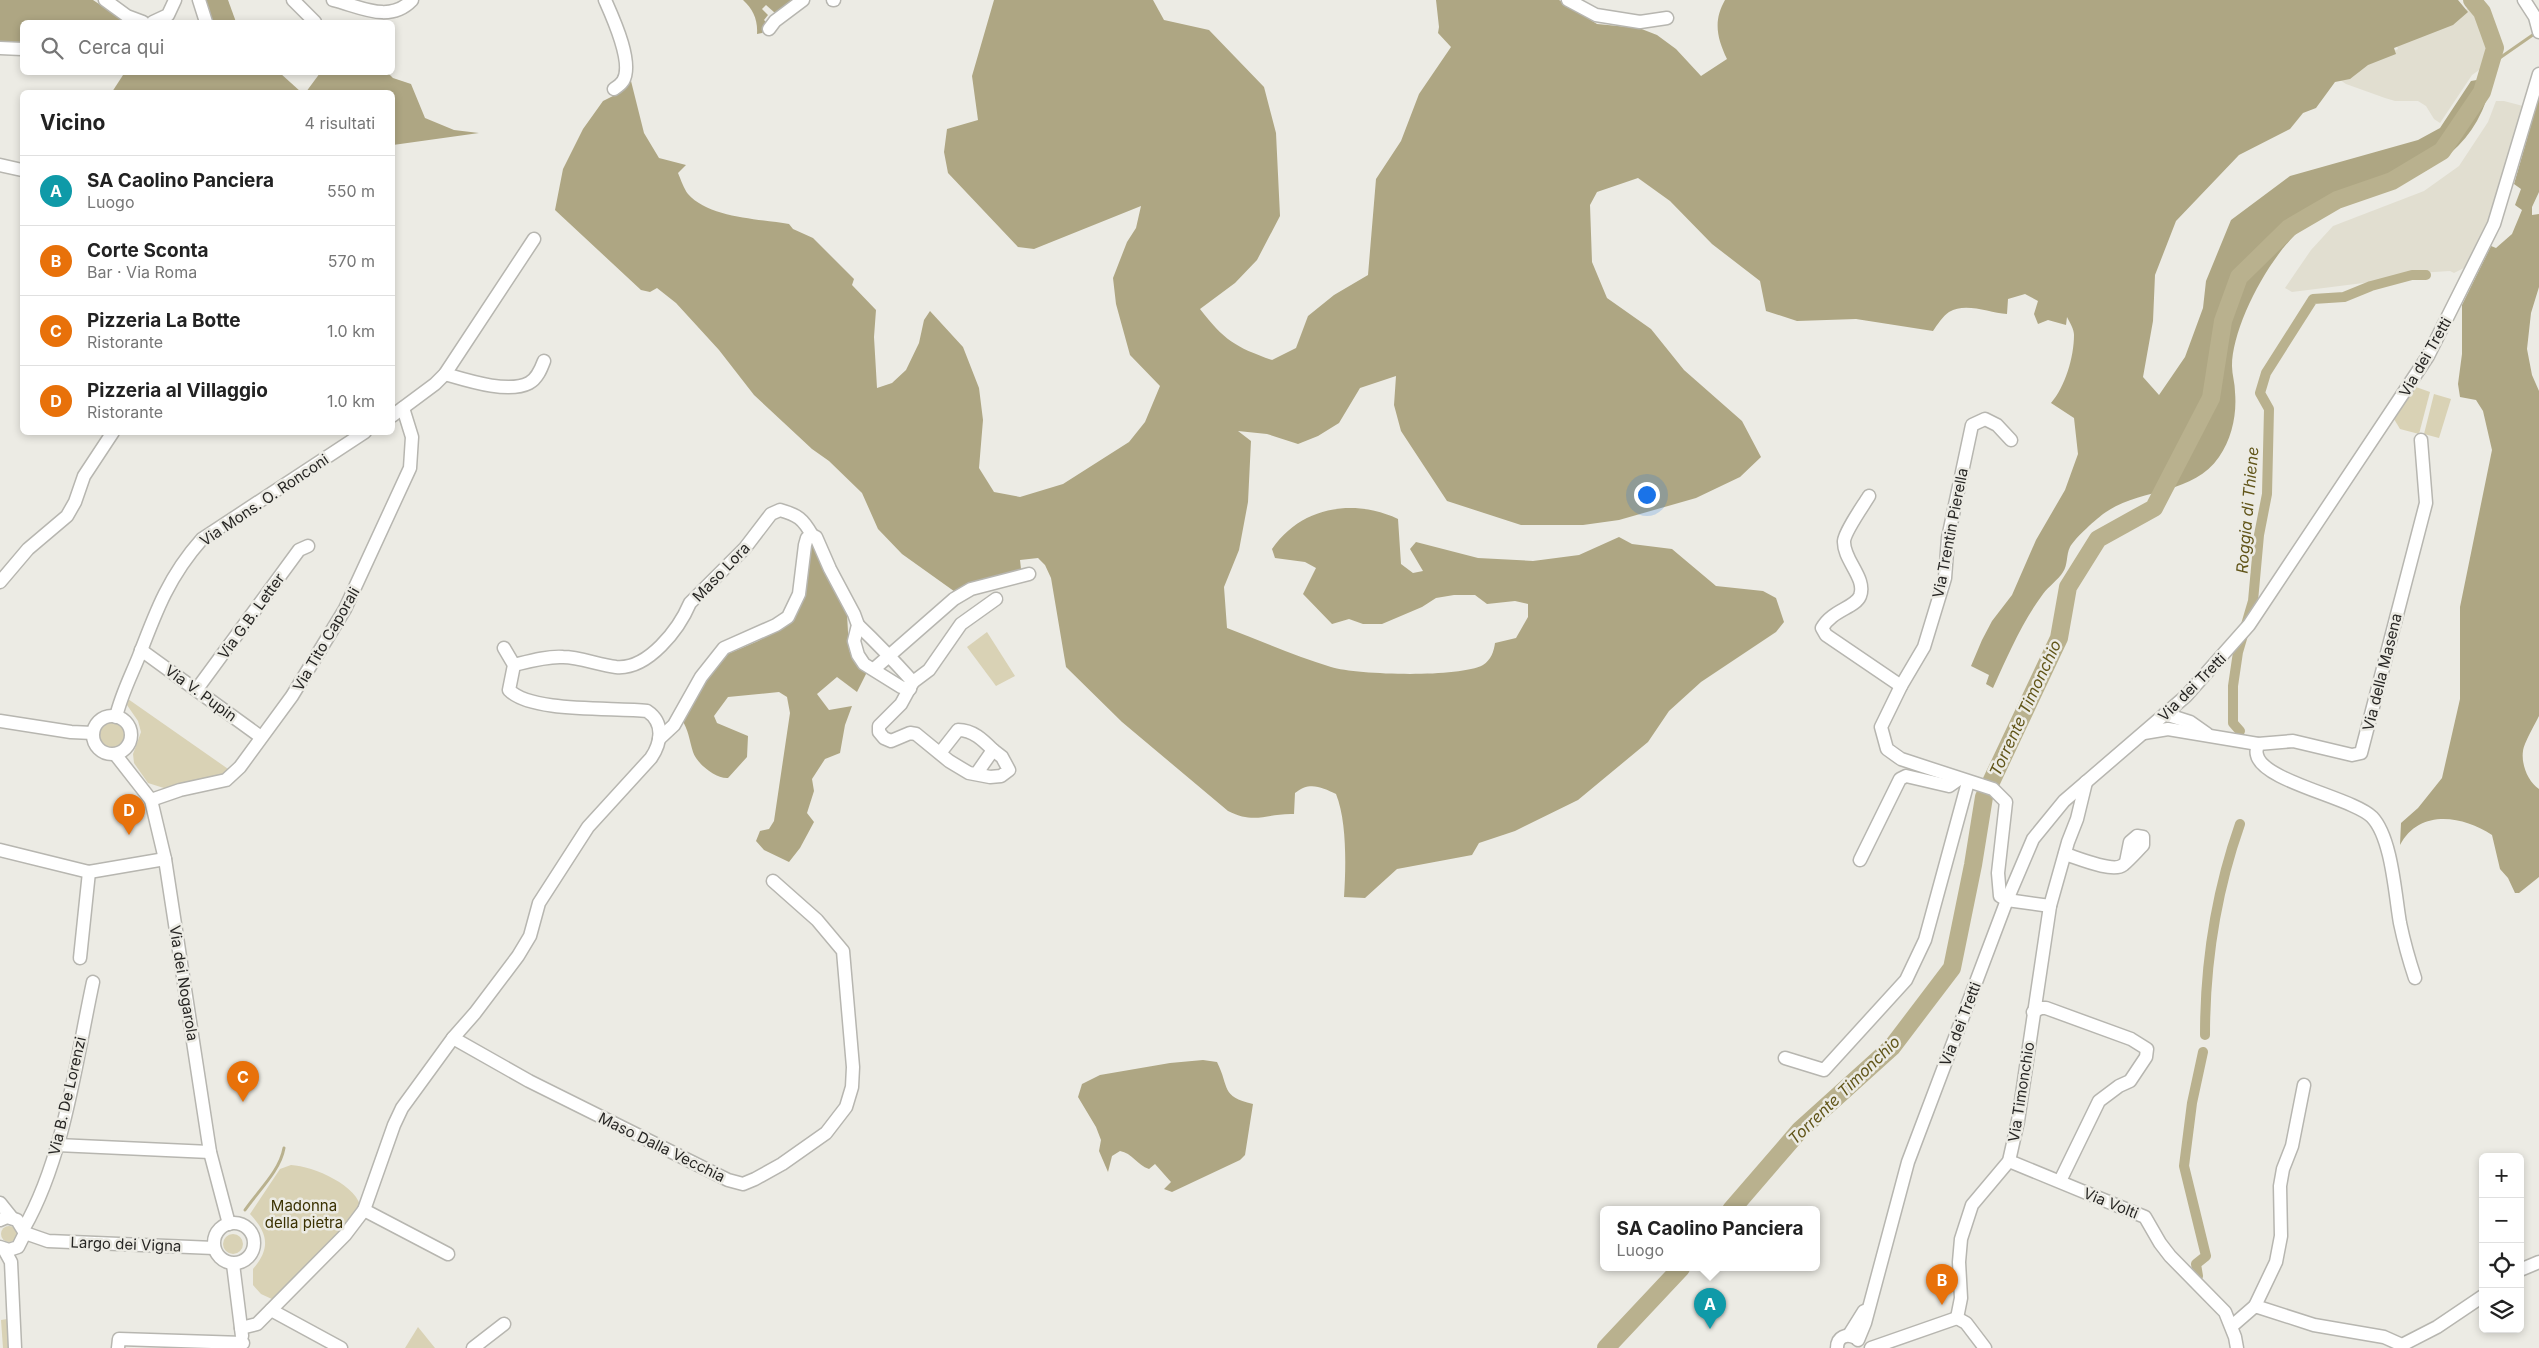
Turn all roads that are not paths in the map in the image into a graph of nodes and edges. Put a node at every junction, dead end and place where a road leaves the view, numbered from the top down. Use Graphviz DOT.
graph roads {
  1 [pos="105,0"];
  2 [pos="175,0"];
  3 [pos="199,0"];
  4 [pos="292,0"];
  5 [pos="333,0"];
  6 [pos="412,0"];
  7 [pos="605,0"];
  8 [pos="803,0"];
  9 [pos="1568,0"];
  10 [pos="2524,0"];
  11 [pos="1668,13"];
  12 [pos="370,17"];
  13 [pos="138,20"];
  14 [pos="157,20"];
  15 [pos="205,20"];
  16 [pos="313,20"];
  17 [pos="769,29"];
  18 [pos="2539,32"];
  19 [pos="0,48"];
  20 [pos="20,49"];
  21 [pos="2539,74"];
  22 [pos="614,89"];
  23 [pos="0,165"];
  24 [pos="20,170"];
  25 [pos="534,239"];
  26 [pos="544,361"];
  27 [pos="445,374"];
  28 [pos="404,408"];
  29 [pos="395,414"];
  30 [pos="111,435"];
  31 [pos="360,435"];
  32 [pos="2010,440"];
  33 [pos="2421,440"];
  34 [pos="1868,496"];
  35 [pos="812,536"];
  36 [pos="308,546"];
  37 [pos="1029,574"];
  38 [pos="0,582"];
  39 [pos="996,599"];
  40 [pos="858,625"];
  41 [pos="504,648"];
  42 [pos="141,650"];
  43 [pos="890,655"];
  44 [pos="514,665"];
  45 [pos="874,669"];
  46 [pos="911,686"];
  47 [pos="1901,686"];
  48 [pos="197,689"];
  49 [pos="2186,696"];
  50 [pos="2165,714"];
  51 [pos="116,717"];
  52 [pos="0,720"];
  53 [pos="2192,728"];
  54 [pos="93,733"];
  55 [pos="2143,734"];
  56 [pos="261,737"];
  57 [pos="659,739"];
  58 [pos="2258,744"];
  59 [pos="993,750"];
  60 [pos="940,753"];
  61 [pos="115,754"];
  62 [pos="977,773"];
  63 [pos="1968,782"];
  64 [pos="2086,782"];
  65 [pos="151,800"];
  66 [pos="0,850"];
  67 [pos="2065,854"];
  68 [pos="165,859"];
  69 [pos="1860,860"];
  70 [pos="2126,862"];
  71 [pos="89,872"];
  72 [pos="773,881"];
  73 [pos="2007,900"];
  74 [pos="2050,906"];
  75 [pos="80,958"];
  76 [pos="2415,978"];
  77 [pos="93,982"];
  78 [pos="2033,1012"];
  79 [pos="453,1038"];
  80 [pos="1785,1058"];
  81 [pos="2304,1085"];
  82 [pos="57,1145"];
  83 [pos="210,1152"];
  84 [pos="2009,1161"];
  85 [pos="2060,1181"];
  86 [pos="364,1210"];
  87 [pos="12,1223"];
  88 [pos="229,1224"];
  89 [pos="2,1248"];
  90 [pos="214,1248"];
  91 [pos="448,1254"];
  92 [pos="11,1262"];
  93 [pos="2539,1262"];
  94 [pos="233,1264"];
  95 [pos="2524,1268"];
  96 [pos="2479,1299"];
  97 [pos="2255,1306"];
  98 [pos="270,1310"];
  99 [pos="1957,1318"];
  100 [pos="504,1324"];
  101 [pos="2232,1326"];
  102 [pos="241,1328"];
  103 [pos="1865,1344"];
  104 [pos="242,1346"];
  105 [pos="1836,1347"];
  106 [pos="2403,1347"];
  107 [pos="15,1348"];
  108 [pos="118,1348"];
  109 [pos="342,1348"];
  110 [pos="473,1348"];
  111 [pos="1986,1348"];
  112 [pos="2237,1348"];
  1 -- 13 [label="street"];
  2 -- 14 [label="street"];
  3 -- 15 [label="street"];
  4 -- 16 [label="street"];
  5 -- 12 [label="street"];
  6 -- 12 [label="street"];
  7 -- 22 [label="street"];
  8 -- 17 [label="street"];
  9 -- 11 [label="street"];
  10 -- 18 [label="street"];
  19 -- 20 [label="street"];
  21 -- 49 [label="street, Via dei Tretti"];
  23 -- 24 [label="street"];
  25 -- 27 [label="street"];
  26 -- 27 [label="street"];
  27 -- 28 [label="street"];
  28 -- 29 [label="street"];
  28 -- 56 [label="street, Via Tito Caporali"];
  30 -- 38 [label="street"];
  31 -- 42 [label="street, Via Mons. O. Ronconi"];
  32 -- 47 [label="street, Via Trentin Pierella"];
  33 -- 58 [label="street, Via della Masena"];
  34 -- 47 [label="street"];
  35 -- 40 [label="street, Maso Lora"];
  35 -- 44 [label="street, Maso Lora"];
  35 -- 57 [label="street"];
  36 -- 48 [label="street, Via G.B. Letter"];
  37 -- 43 [label="street"];
  39 -- 46 [label="street"];
  40 -- 43 [label="street"];
  40 -- 45 [label="street"];
  41 -- 44 [label="street"];
  42 -- 48 [label="street, Via V. Pupin"];
  42 -- 51 [label="street, Via Mons. O. Ronconi"];
  43 -- 45 [label="street"];
  43 -- 46 [label="street"];
  44 -- 57 [label="street"];
  45 -- 46 [label="street"];
  46 -- 60 [label="street"];
  47 -- 63 [label="street, Via Trentin Pierella"];
  48 -- 56 [label="street, Via V. Pupin"];
  49 -- 50 [label="street, Via dei Tretti"];
  49 -- 53 [label="street"];
  50 -- 53 [label="street, Via della Masena"];
  50 -- 55 [label="street, Via dei Tretti"];
  51 -- 54 [label="street"];
  51 -- 61 [label="street"];
  52 -- 54 [label="street"];
  53 -- 55 [label="street, Via della Masena"];
  53 -- 58 [label="street, Via della Masena"];
  54 -- 61 [label="street"];
  55 -- 64 [label="street, Via dei Tretti"];
  56 -- 65 [label="street, Via Tito Caporali"];
  57 -- 79 [label="street"];
  58 -- 76 [label="street"];
  59 -- 60 [label="street"];
  59 -- 62 [label="street"];
  59 -- 62 [label="street"];
  60 -- 62 [label="street"];
  61 -- 65 [label="street, Via dei Nogarola"];
  63 -- 69 [label="street, Via Trentin Pierella"];
  63 -- 73 [label="street, Via Trentin Pierella"];
  63 -- 80 [label="street"];
  64 -- 67 [label="street, Via Timonchio"];
  64 -- 73 [label="street, Via dei Tretti"];
  65 -- 68 [label="street, Via dei Nogarola"];
  66 -- 71 [label="street"];
  67 -- 70 [label="street"];
  67 -- 74 [label="street, Via Timonchio"];
  68 -- 71 [label="street"];
  68 -- 83 [label="street, Via dei Nogarola"];
  71 -- 75 [label="street"];
  72 -- 79 [label="street, Maso Dalla Vecchia"];
  73 -- 74 [label="street"];
  73 -- 103 [label="street, Via dei Tretti"];
  74 -- 78 [label="street, Via Timonchio"];
  77 -- 82 [label="street, Via B. De Lorenzi"];
  78 -- 84 [label="street, Via Timonchio"];
  78 -- 85 [label="street"];
  79 -- 86 [label="street"];
  81 -- 97 [label="street"];
  82 -- 83 [label="street"];
  82 -- 87 [label="street, Via B. De Lorenzi"];
  83 -- 88 [label="street, Via dei Nogarola"];
  84 -- 85 [label="street, Via Volti"];
  84 -- 99 [label="street, Via Timonchio"];
  85 -- 101 [label="street, Via Volti"];
  86 -- 91 [label="street"];
  86 -- 98 [label="street"];
  87 -- 89 [label="street, Largo dei Vigna"];
  87 -- 90 [label="street, Largo dei Vigna"];
  87 -- 92 [label="street, Via B. De Lorenzi"];
  88 -- 90 [label="street"];
  88 -- 94 [label="street"];
  89 -- 92 [label="street"];
  90 -- 94 [label="street"];
  92 -- 107 [label="street"];
  93 -- 95 [label="street"];
  94 -- 102 [label="street"];
  96 -- 106 [label="street"];
  97 -- 101 [label="street"];
  97 -- 106 [label="street"];
  98 -- 102 [label="street"];
  98 -- 109 [label="street"];
  99 -- 103 [label="street"];
  99 -- 111 [label="street"];
  100 -- 110 [label="street"];
  101 -- 112 [label="street, Via Volti"];
  102 -- 104 [label="street"];
  103 -- 105 [label="street"];
  104 -- 108 [label="street"];
}
